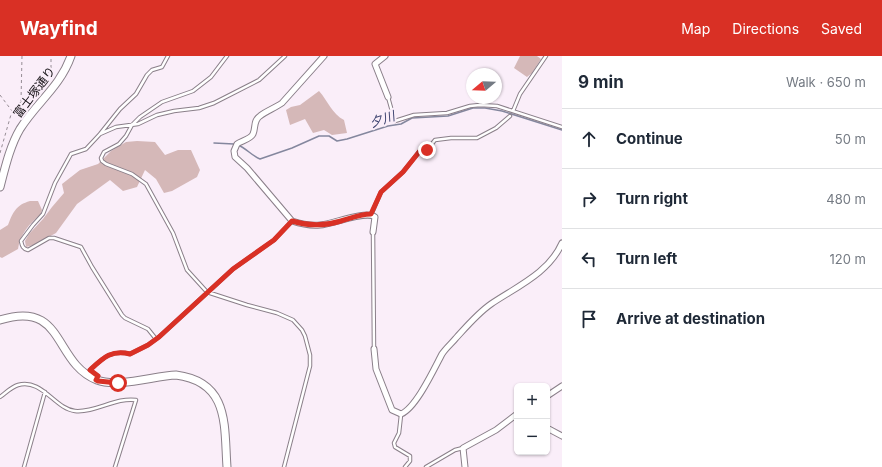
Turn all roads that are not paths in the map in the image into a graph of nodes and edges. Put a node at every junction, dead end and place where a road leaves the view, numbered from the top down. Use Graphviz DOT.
graph roads {
  1 [pos="71,56"];
  2 [pos="168,56"];
  3 [pos="227,56"];
  4 [pos="286,56"];
  5 [pos="324,56"];
  6 [pos="385,56"];
  7 [pos="546,56"];
  8 [pos="388,97"];
  9 [pos="513,111"];
  10 [pos="510,116"];
  11 [pos="132,125"];
  12 [pos="562,127"];
  13 [pos="100,134"];
  14 [pos="0,188"];
  15 [pos="371,214"];
  16 [pos="292,221"];
  17 [pos="373,232"];
  18 [pos="562,244"];
  19 [pos="208,292"];
  20 [pos="0,320"];
  21 [pos="156,339"];
  22 [pos="374,349"];
  23 [pos="96,380"];
  24 [pos="562,386"];
  25 [pos="45,392"];
  26 [pos="550,394"];
  27 [pos="0,397"];
  28 [pos="401,414"];
  29 [pos="514,416"];
  30 [pos="550,430"];
  31 [pos="562,436"];
  32 [pos="463,448"];
  33 [pos="24,467"];
  34 [pos="115,467"];
  35 [pos="227,467"];
  36 [pos="284,467"];
  37 [pos="405,467"];
  38 [pos="426,467"];
  39 [pos="466,467"];
  1 -- 14 [label="street, 富士塚通り"];
  2 -- 13 [label="lane"];
  3 -- 11 [label="lane"];
  4 -- 11 [label="lane"];
  5 -- 16 [label="street"];
  6 -- 8 [label="street"];
  7 -- 9 [label="lane"];
  8 -- 9 [label="lane"];
  9 -- 12 [label="lane"];
  10 -- 15 [label="lane"];
  11 -- 13 [label="lane"];
  11 -- 19 [label="lane"];
  13 -- 21 [label="lane"];
  15 -- 16 [label="street"];
  15 -- 17 [label="street"];
  16 -- 19 [label="lane"];
  17 -- 22 [label="lane"];
  18 -- 28 [label="street"];
  19 -- 21 [label="lane"];
  19 -- 36 [label="lane"];
  20 -- 23 [label="street"];
  21 -- 23 [label="lane"];
  22 -- 28 [label="street"];
  23 -- 35 [label="street"];
  24 -- 26 [label="street"];
  25 -- 27 [label="lane"];
  25 -- 33 [label="lane"];
  25 -- 34 [label="lane"];
  28 -- 37 [label="lane"];
  29 -- 32 [label="street"];
  30 -- 31 [label="street"];
  32 -- 38 [label="lane"];
  32 -- 39 [label="street"];
}
